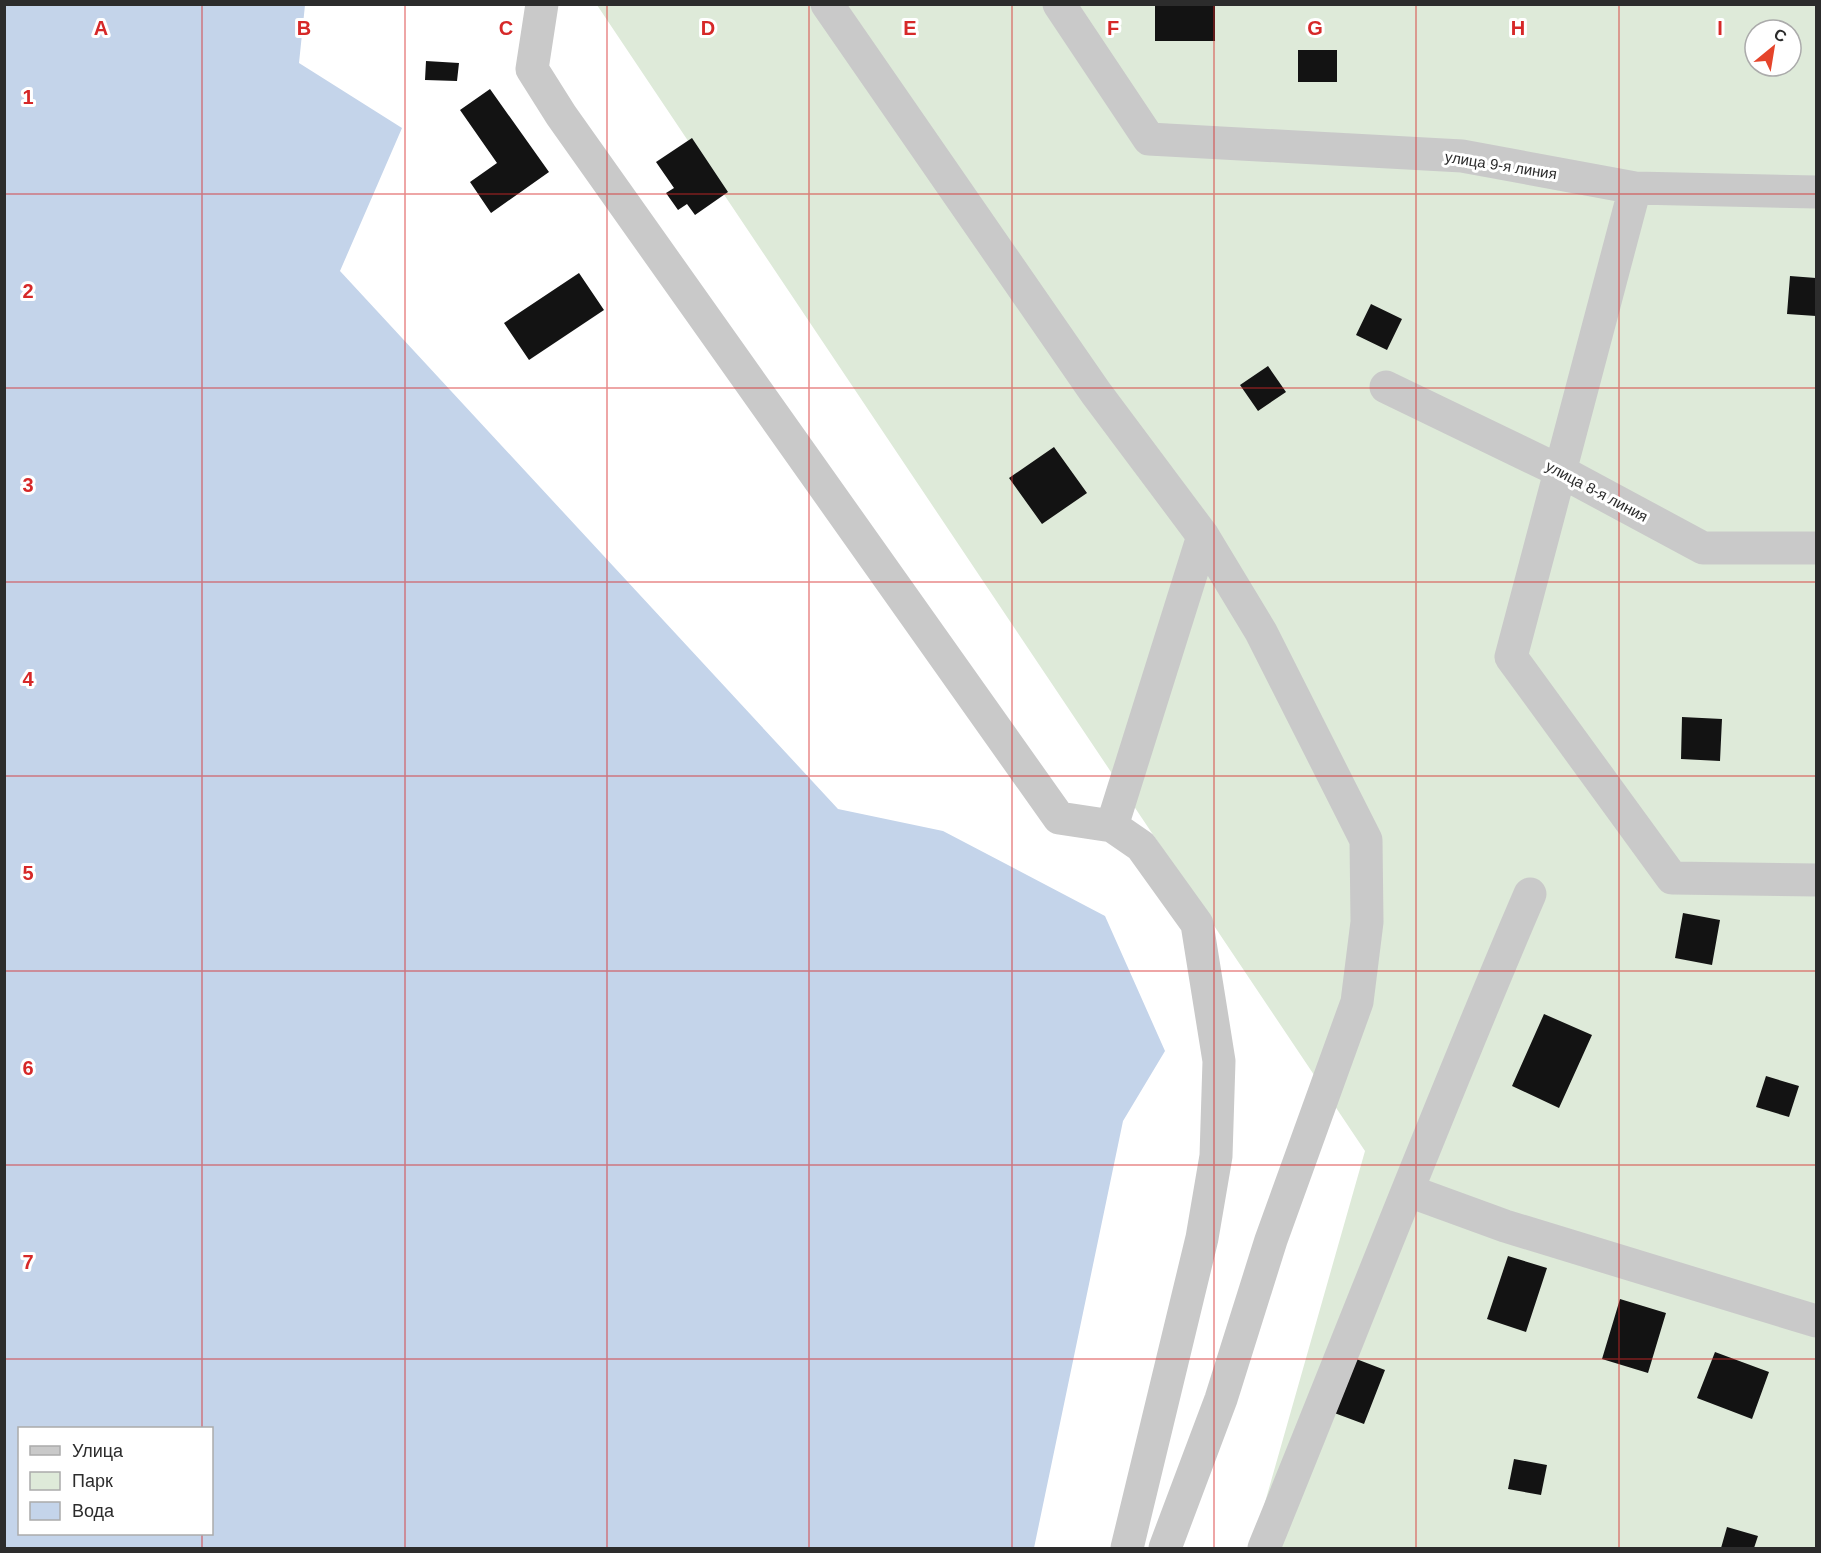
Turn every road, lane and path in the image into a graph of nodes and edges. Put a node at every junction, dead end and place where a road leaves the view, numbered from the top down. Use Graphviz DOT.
graph roads {
  1 [pos="542,4"];
  2 [pos="826,4"];
  3 [pos="1059,4"];
  4 [pos="1635,188"];
  5 [pos="1816,192"];
  6 [pos="1386,387"];
  7 [pos="1560,471"];
  8 [pos="1203,536"];
  9 [pos="1816,548"];
  10 [pos="1112,826"];
  11 [pos="1814,884"];
  12 [pos="1530,894"];
  13 [pos="1409,1191"];
  14 [pos="1816,1321"];
  15 [pos="1127,1548"];
  16 [pos="1165,1548"];
  17 [pos="1264,1548"];
  1 -- 10 [label="street"];
  2 -- 8 [label="street"];
  3 -- 4 [label="street, улица 9-я линия"];
  4 -- 5 [label="street, улица 9-я линия"];
  4 -- 7 [label="street"];
  6 -- 7 [label="street, улица 8-я линия"];
  7 -- 9 [label="street, улица 8-я линия"];
  7 -- 11 [label="street"];
  8 -- 10 [label="street"];
  8 -- 16 [label="street"];
  10 -- 15 [label="street"];
  12 -- 13 [label="street"];
  13 -- 14 [label="street"];
  13 -- 17 [label="street"];
}
